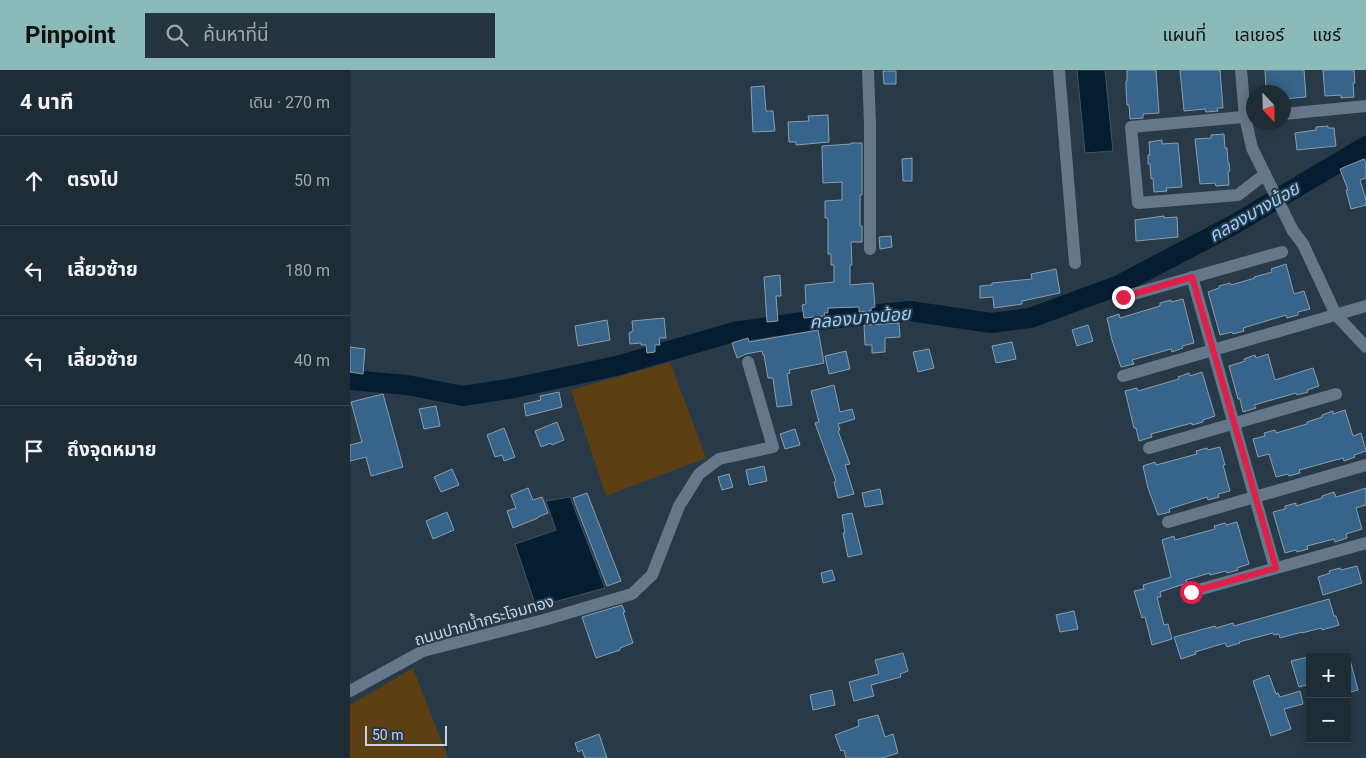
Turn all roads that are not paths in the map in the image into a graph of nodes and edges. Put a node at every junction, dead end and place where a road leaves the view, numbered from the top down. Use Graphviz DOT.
graph roads {
  1 [pos="868,70"];
  2 [pos="1059,70"];
  3 [pos="1241,70"];
  4 [pos="1246,99"];
  5 [pos="1366,106"];
  6 [pos="1291,113"];
  7 [pos="1246,116"];
  8 [pos="1250,130"];
  9 [pos="1265,174"];
  10 [pos="870,249"];
  11 [pos="1282,252"];
  12 [pos="1075,263"];
  13 [pos="1192,277"];
  14 [pos="1123,297"];
  15 [pos="1366,306"];
  16 [pos="1336,314"];
  17 [pos="1366,347"];
  18 [pos="1213,350"];
  19 [pos="748,362"];
  20 [pos="1123,376"];
  21 [pos="1336,394"];
  22 [pos="1234,423"];
  23 [pos="1149,448"];
  24 [pos="1366,465"];
  25 [pos="1255,497"];
  26 [pos="1168,522"];
  27 [pos="1366,542"];
  28 [pos="1276,568"];
  29 [pos="1191,592"];
  30 [pos="350,691"];
  1 -- 10 [label="street"];
  2 -- 12 [label="street"];
  3 -- 4 [label="street"];
  5 -- 6 [label="street"];
  7 -- 9 [label="street"];
  8 -- 9 [label="street"];
  9 -- 16 [label="street"];
  11 -- 13 [label="street"];
  13 -- 14 [label="street"];
  13 -- 18 [label="street"];
  15 -- 16 [label="street"];
  16 -- 17 [label="street"];
  16 -- 18 [label="street"];
  18 -- 20 [label="street"];
  18 -- 22 [label="street"];
  19 -- 30 [label="street, ถนนปากน้ำกระโจมทอง"];
  21 -- 22 [label="street"];
  22 -- 23 [label="street"];
  22 -- 25 [label="street"];
  24 -- 25 [label="street"];
  25 -- 26 [label="street"];
  25 -- 28 [label="street"];
  27 -- 28 [label="street"];
  28 -- 29 [label="street"];
}
